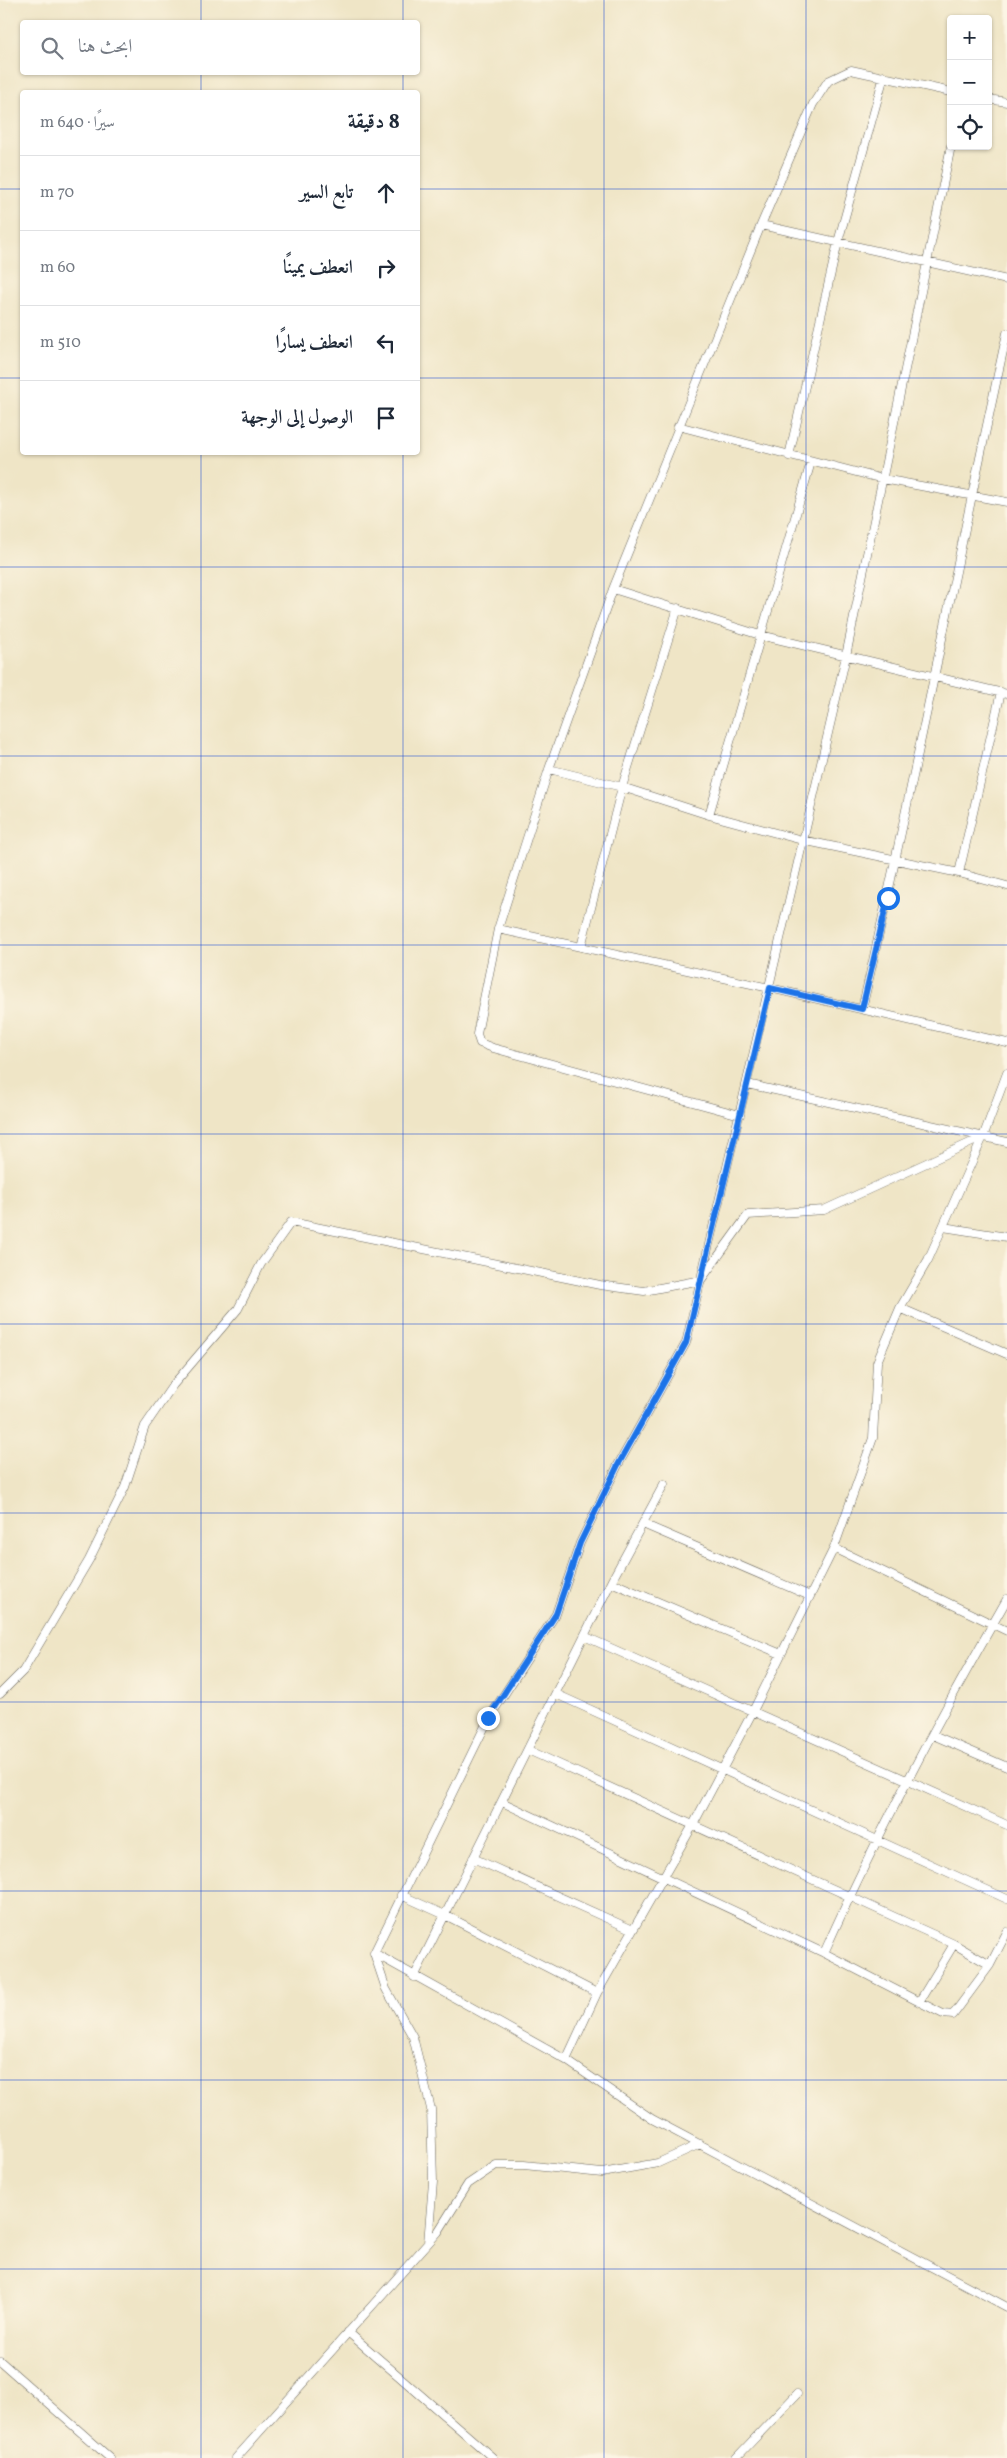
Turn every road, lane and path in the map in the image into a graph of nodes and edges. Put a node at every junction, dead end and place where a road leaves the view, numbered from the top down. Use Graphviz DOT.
graph roads {
  1 [pos="884,76"];
  2 [pos="947,91"];
  3 [pos="992,100"];
  4 [pos="1007,102"];
  5 [pos="950,150"];
  6 [pos="762,224"];
  7 [pos="838,242"];
  8 [pos="926,261"];
  9 [pos="1007,280"];
  10 [pos="1007,333"];
  11 [pos="678,426"];
  12 [pos="789,456"];
  13 [pos="811,462"];
  14 [pos="883,479"];
  15 [pos="971,496"];
  16 [pos="1007,502"];
  17 [pos="613,589"];
  18 [pos="678,608"];
  19 [pos="760,635"];
  20 [pos="846,656"];
  21 [pos="934,676"];
  22 [pos="1004,693"];
  23 [pos="549,769"];
  24 [pos="622,787"];
  25 [pos="709,815"];
  26 [pos="802,840"];
  27 [pos="896,861"];
  28 [pos="959,873"];
  29 [pos="1007,886"];
  30 [pos="498,929"];
  31 [pos="581,947"];
  32 [pos="770,988"];
  33 [pos="862,1009"];
  34 [pos="1007,1043"];
  35 [pos="1007,1073"];
  36 [pos="748,1084"];
  37 [pos="740,1115"];
  38 [pos="984,1137"];
  39 [pos="1007,1142"];
  40 [pos="943,1227"];
  41 [pos="1007,1237"];
  42 [pos="701,1280"];
  43 [pos="900,1308"];
  44 [pos="1007,1354"];
  45 [pos="664,1484"];
  46 [pos="643,1524"];
  47 [pos="834,1548"];
  48 [pos="610,1582"];
  49 [pos="810,1596"];
  50 [pos="1007,1599"];
  51 [pos="992,1625"];
  52 [pos="1007,1631"];
  53 [pos="584,1636"];
  54 [pos="781,1654"];
  55 [pos="0,1694"];
  56 [pos="556,1694"];
  57 [pos="752,1713"];
  58 [pos="933,1735"];
  59 [pos="528,1750"];
  60 [pos="1007,1766"];
  61 [pos="722,1769"];
  62 [pos="909,1782"];
  63 [pos="502,1802"];
  64 [pos="693,1824"];
  65 [pos="1007,1825"];
  66 [pos="879,1840"];
  67 [pos="473,1858"];
  68 [pos="661,1878"];
  69 [pos="401,1895"];
  70 [pos="849,1896"];
  71 [pos="1007,1899"];
  72 [pos="445,1915"];
  73 [pos="633,1930"];
  74 [pos="1007,1932"];
  75 [pos="954,1944"];
  76 [pos="374,1953"];
  77 [pos="824,1953"];
  78 [pos="990,1964"];
  79 [pos="414,1977"];
  80 [pos="597,1993"];
  81 [pos="919,2002"];
  82 [pos="566,2060"];
  83 [pos="700,2144"];
  84 [pos="428,2243"];
  85 [pos="1007,2307"];
  86 [pos="348,2332"];
  87 [pos="0,2361"];
  88 [pos="797,2394"];
  89 [pos="110,2458"];
  90 [pos="236,2458"];
  91 [pos="493,2458"];
  92 [pos="736,2458"];
  1 -- 2 [label="street"];
  1 -- 6 [label="street"];
  1 -- 7 [label="street"];
  3 -- 4 [label="street"];
  5 -- 8 [label="street"];
  6 -- 7 [label="street"];
  6 -- 11 [label="street"];
  7 -- 8 [label="street"];
  7 -- 12 [label="street"];
  8 -- 9 [label="street"];
  8 -- 14 [label="street"];
  10 -- 15 [label="street"];
  11 -- 12 [label="street"];
  11 -- 17 [label="street"];
  12 -- 13 [label="street"];
  13 -- 14 [label="street"];
  13 -- 19 [label="street"];
  14 -- 15 [label="street"];
  14 -- 20 [label="street"];
  15 -- 16 [label="street"];
  15 -- 21 [label="street"];
  17 -- 18 [label="street"];
  17 -- 23 [label="street"];
  18 -- 19 [label="street"];
  18 -- 24 [label="street"];
  19 -- 20 [label="street"];
  19 -- 25 [label="street"];
  20 -- 21 [label="street"];
  20 -- 26 [label="street"];
  21 -- 22 [label="street"];
  21 -- 27 [label="street"];
  22 -- 28 [label="street"];
  23 -- 24 [label="street"];
  23 -- 30 [label="street"];
  24 -- 25 [label="street"];
  24 -- 31 [label="street"];
  25 -- 26 [label="street"];
  26 -- 27 [label="street"];
  26 -- 32 [label="street"];
  27 -- 28 [label="street"];
  27 -- 33 [label="street"];
  28 -- 29 [label="street"];
  30 -- 31 [label="street"];
  30 -- 37 [label="street"];
  31 -- 32 [label="street"];
  32 -- 33 [label="street"];
  32 -- 36 [label="street"];
  33 -- 34 [label="street"];
  35 -- 38 [label="street"];
  36 -- 37 [label="street"];
  36 -- 38 [label="street"];
  37 -- 42 [label="street"];
  38 -- 39 [label="street"];
  38 -- 40 [label="street"];
  38 -- 42 [label="street"];
  40 -- 41 [label="street"];
  40 -- 43 [label="street"];
  42 -- 55 [label="street"];
  42 -- 69 [label="street"];
  43 -- 44 [label="street"];
  43 -- 47 [label="street"];
  45 -- 46 [label="street"];
  46 -- 48 [label="street"];
  46 -- 49 [label="street"];
  47 -- 49 [label="street"];
  47 -- 51 [label="street"];
  48 -- 53 [label="street"];
  48 -- 54 [label="street"];
  49 -- 54 [label="street"];
  50 -- 51 [label="street"];
  51 -- 52 [label="street"];
  51 -- 58 [label="street"];
  53 -- 56 [label="street"];
  53 -- 57 [label="street"];
  54 -- 57 [label="street"];
  56 -- 59 [label="street"];
  56 -- 61 [label="street"];
  57 -- 61 [label="street"];
  57 -- 62 [label="street"];
  58 -- 60 [label="street"];
  58 -- 62 [label="street"];
  59 -- 63 [label="street"];
  59 -- 64 [label="street"];
  61 -- 64 [label="street"];
  61 -- 66 [label="street"];
  62 -- 65 [label="street"];
  62 -- 66 [label="street"];
  63 -- 67 [label="street"];
  63 -- 68 [label="street"];
  64 -- 68 [label="street"];
  64 -- 70 [label="street"];
  66 -- 70 [label="street"];
  66 -- 71 [label="street"];
  67 -- 72 [label="street"];
  67 -- 73 [label="street"];
  68 -- 73 [label="street"];
  68 -- 77 [label="street"];
  69 -- 72 [label="street"];
  69 -- 76 [label="street"];
  70 -- 75 [label="street"];
  70 -- 77 [label="street"];
  72 -- 79 [label="street"];
  72 -- 80 [label="street"];
  73 -- 80 [label="street"];
  74 -- 78 [label="street"];
  75 -- 78 [label="street"];
  75 -- 81 [label="street"];
  76 -- 79 [label="street"];
  76 -- 84 [label="street"];
  77 -- 81 [label="street"];
  78 -- 81 [label="street"];
  79 -- 82 [label="street"];
  80 -- 82 [label="street"];
  82 -- 83 [label="street"];
  83 -- 84 [label="street"];
  83 -- 85 [label="street"];
  84 -- 86 [label="street"];
  86 -- 90 [label="street"];
  86 -- 91 [label="street"];
  87 -- 89 [label="street"];
  88 -- 92 [label="street"];
}
